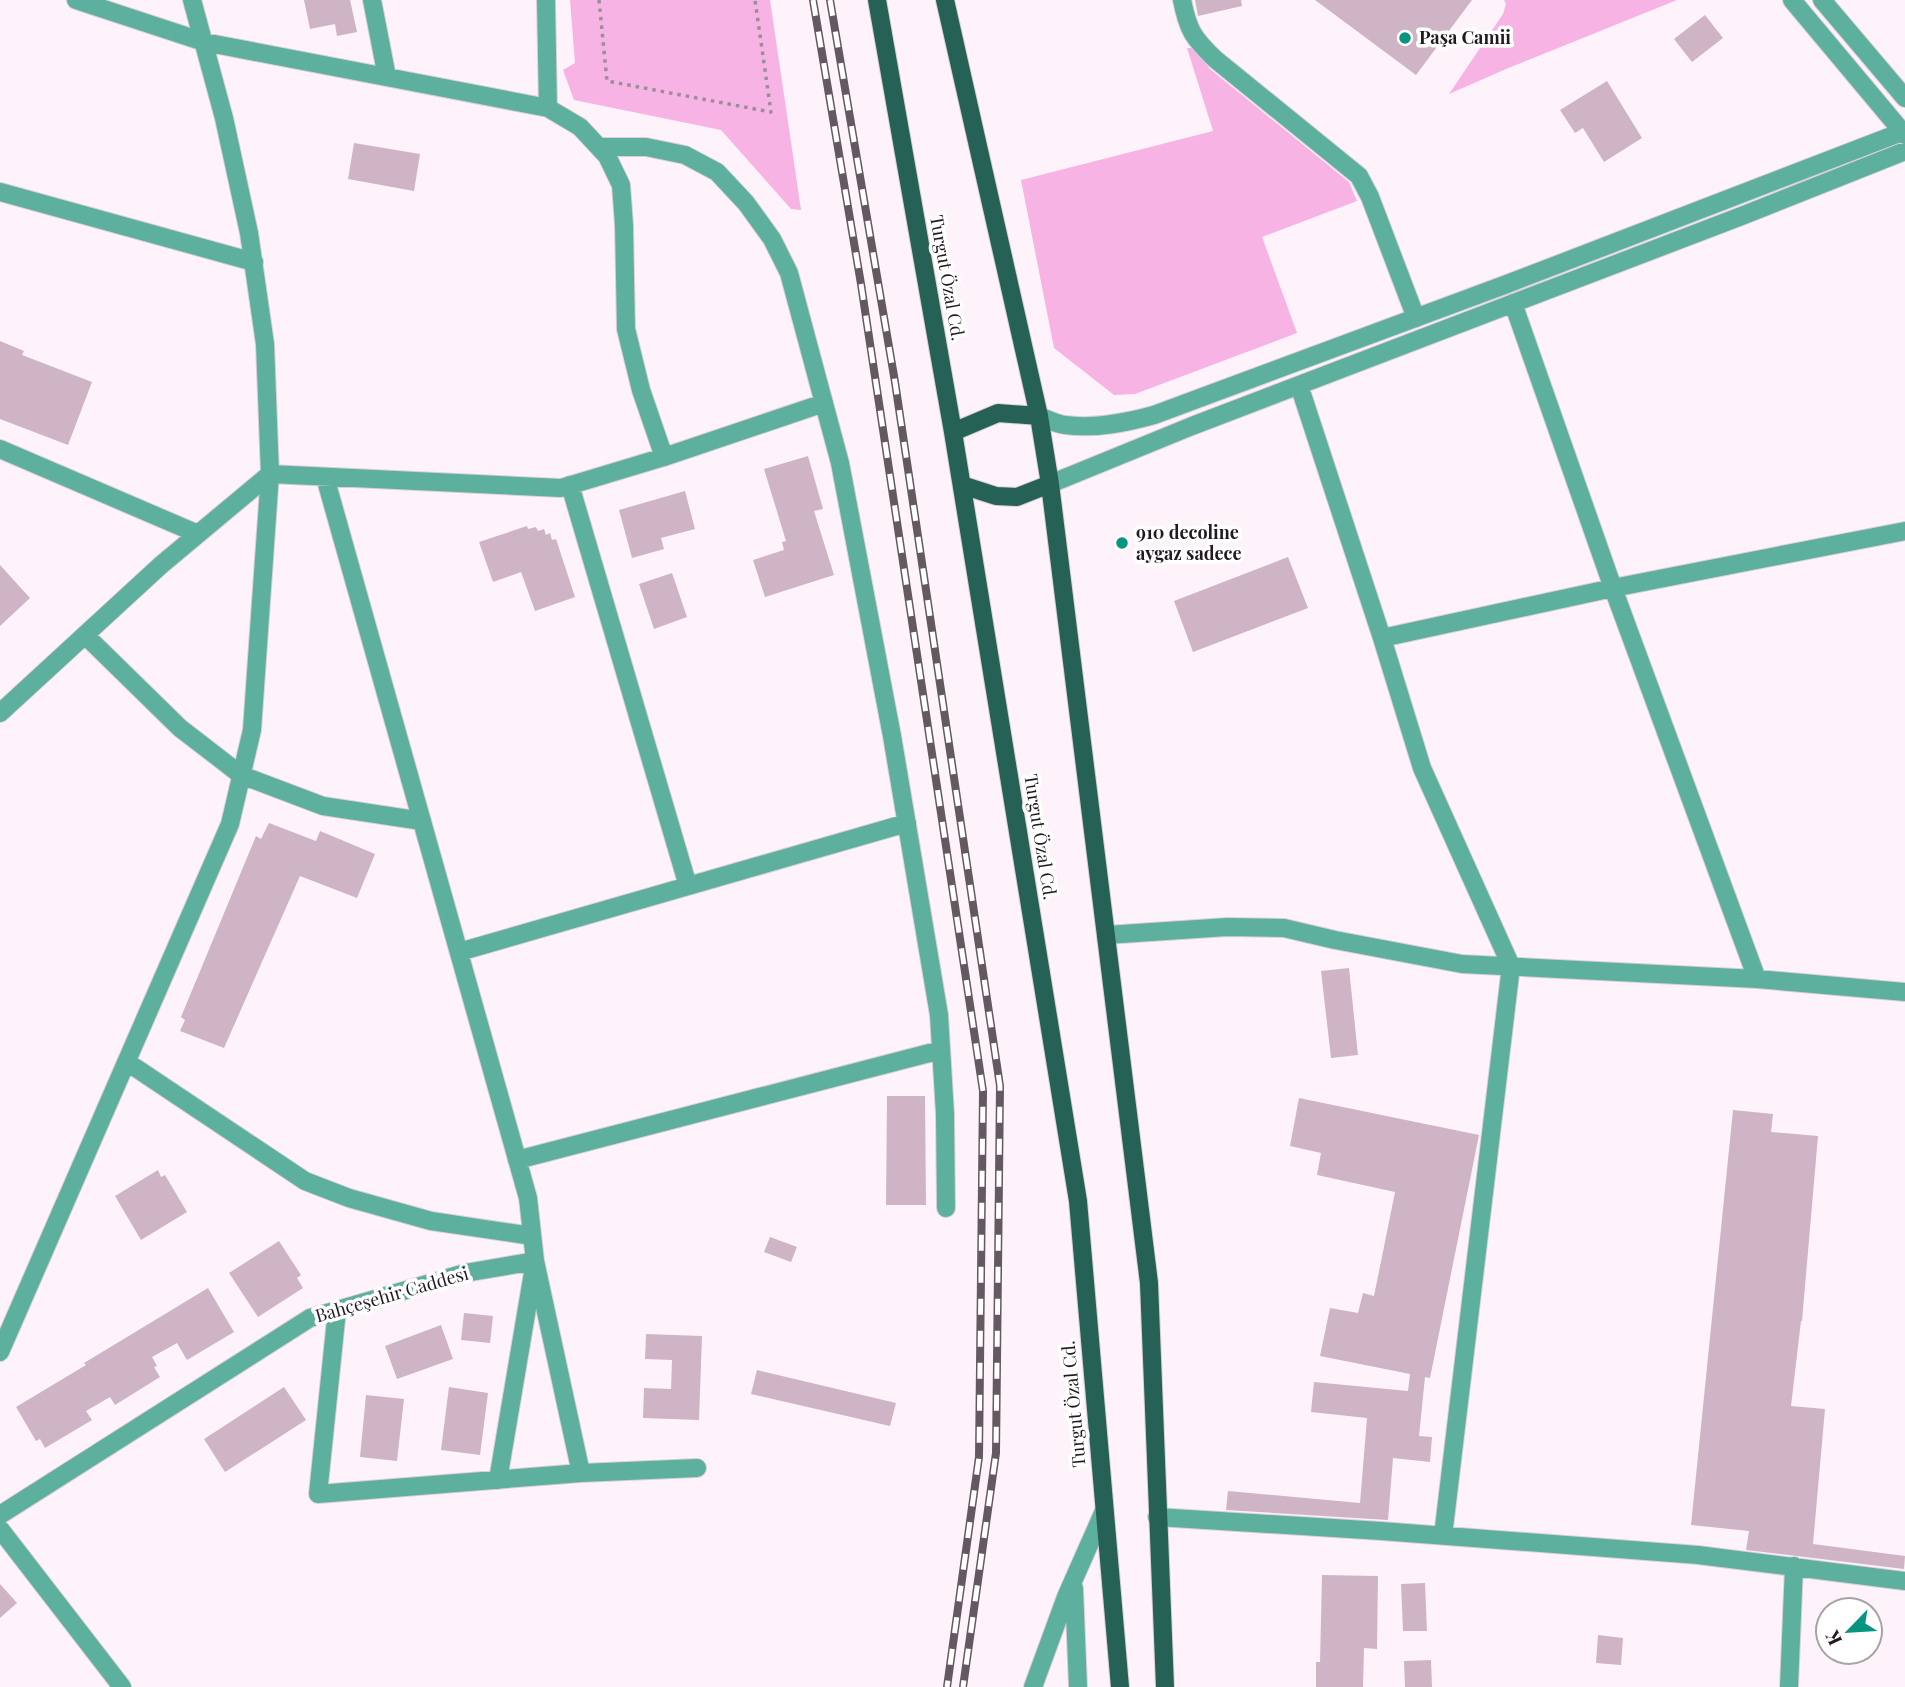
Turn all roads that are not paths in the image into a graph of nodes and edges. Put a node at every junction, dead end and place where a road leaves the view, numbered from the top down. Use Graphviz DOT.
graph roads {
  1 [pos="76,0"];
  2 [pos="192,0"];
  3 [pos="372,0"];
  4 [pos="546,0"];
  5 [pos="877,0"];
  6 [pos="945,0"];
  7 [pos="1182,0"];
  8 [pos="1792,0"];
  9 [pos="1822,0"];
  10 [pos="204,42"];
  11 [pos="387,77"];
  12 [pos="1905,98"];
  13 [pos="548,108"];
  14 [pos="1904,133"];
  15 [pos="599,148"];
  16 [pos="1905,151"];
  17 [pos="0,192"];
  18 [pos="254,262"];
  19 [pos="1513,303"];
  20 [pos="1416,318"];
  21 [pos="1299,385"];
  22 [pos="824,403"];
  23 [pos="1039,416"];
  24 [pos="953,432"];
  25 [pos="2,452"];
  26 [pos="664,457"];
  27 [pos="270,474"];
  28 [pos="324,477"];
  29 [pos="1050,484"];
  30 [pos="570,485"];
  31 [pos="961,485"];
  32 [pos="1905,531"];
  33 [pos="198,534"];
  34 [pos="1613,588"];
  35 [pos="85,635"];
  36 [pos="1382,638"];
  37 [pos="0,713"];
  38 [pos="241,775"];
  39 [pos="422,821"];
  40 [pos="906,823"];
  41 [pos="688,886"];
  42 [pos="1106,935"];
  43 [pos="459,952"];
  44 [pos="1511,966"];
  45 [pos="1757,979"];
  46 [pos="1905,992"];
  47 [pos="941,1050"];
  48 [pos="127,1062"];
  49 [pos="517,1160"];
  50 [pos="946,1208"];
  51 [pos="532,1236"];
  52 [pos="535,1261"];
  53 [pos="337,1310"];
  54 [pos="0,1352"];
  55 [pos="697,1468"];
  56 [pos="581,1473"];
  57 [pos="498,1479"];
  58 [pos="1104,1511"];
  59 [pos="0,1515"];
  60 [pos="1157,1517"];
  61 [pos="0,1529"];
  62 [pos="1443,1536"];
  63 [pos="1794,1566"];
  64 [pos="1073,1581"];
  65 [pos="1905,1581"];
  66 [pos="122,1687"];
  67 [pos="1033,1687"];
  68 [pos="1078,1687"];
  69 [pos="1120,1687"];
  70 [pos="1164,1687"];
  71 [pos="1789,1687"];
  1 -- 10 [label="street"];
  2 -- 10 [label="street"];
  3 -- 11 [label="street"];
  4 -- 13 [label="street"];
  5 -- 24 [label="main road, Turgut Özal Cd."];
  6 -- 23 [label="main road"];
  7 -- 20 [label="street"];
  8 -- 14 [label="street"];
  9 -- 12 [label="street"];
  10 -- 11 [label="street"];
  10 -- 18 [label="street"];
  11 -- 13 [label="street"];
  13 -- 15 [label="street"];
  14 -- 20 [label="street"];
  15 -- 22 [label="street"];
  15 -- 26 [label="street"];
  16 -- 19 [label="street"];
  17 -- 18 [label="street"];
  18 -- 27 [label="street"];
  19 -- 21 [label="street"];
  19 -- 34 [label="street"];
  20 -- 23 [label="street"];
  21 -- 29 [label="street"];
  21 -- 36 [label="street"];
  22 -- 26 [label="street"];
  22 -- 40 [label="street"];
  23 -- 24 [label="main road"];
  23 -- 29 [label="main road"];
  24 -- 31 [label="main road, Turgut Özal Cd."];
  25 -- 33 [label="street"];
  26 -- 30 [label="street"];
  27 -- 28 [label="street"];
  27 -- 33 [label="street"];
  27 -- 38 [label="street"];
  28 -- 30 [label="street"];
  28 -- 39 [label="street"];
  29 -- 31 [label="main road"];
  29 -- 42 [label="main road"];
  30 -- 41 [label="street"];
  31 -- 58 [label="main road, Turgut Özal Cd."];
  32 -- 34 [label="street"];
  33 -- 35 [label="street"];
  34 -- 36 [label="street"];
  34 -- 45 [label="street"];
  35 -- 37 [label="street"];
  35 -- 38 [label="street"];
  36 -- 44 [label="street"];
  38 -- 39 [label="street"];
  38 -- 48 [label="street"];
  39 -- 43 [label="street"];
  40 -- 41 [label="street"];
  40 -- 47 [label="street"];
  41 -- 43 [label="street"];
  42 -- 44 [label="street"];
  42 -- 60 [label="main road"];
  43 -- 49 [label="street"];
  44 -- 45 [label="street"];
  44 -- 62 [label="street"];
  45 -- 46 [label="street"];
  47 -- 49 [label="street"];
  47 -- 50 [label="street"];
  48 -- 51 [label="street"];
  48 -- 54 [label="street"];
  49 -- 51 [label="street"];
  51 -- 52 [label="street"];
  52 -- 53 [label="street, Bahçeşehir Caddesi"];
  52 -- 56 [label="street"];
  52 -- 57 [label="street"];
  53 -- 57 [label="street"];
  53 -- 59 [label="street, Bahçeşehir Caddesi"];
  55 -- 56 [label="street"];
  56 -- 57 [label="street"];
  58 -- 64 [label="street"];
  58 -- 69 [label="main road, Turgut Özal Cd."];
  60 -- 62 [label="street"];
  60 -- 70 [label="main road"];
  61 -- 66 [label="street"];
  62 -- 63 [label="street"];
  63 -- 65 [label="street"];
  63 -- 71 [label="street"];
  64 -- 67 [label="street"];
  64 -- 68 [label="street"];
}
